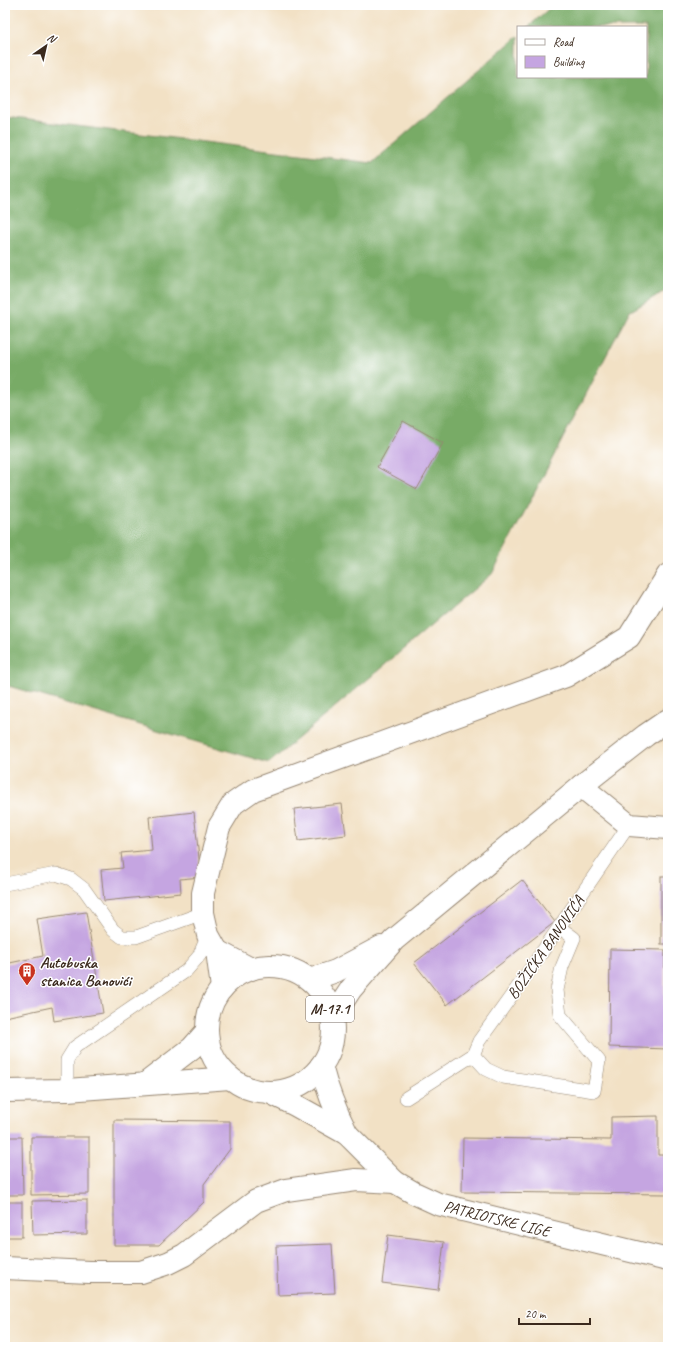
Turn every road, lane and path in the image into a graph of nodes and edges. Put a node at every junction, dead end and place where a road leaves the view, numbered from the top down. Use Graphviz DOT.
graph roads {
  1 [pos="668,575"];
  2 [pos="668,720"];
  3 [pos="581,786"];
  4 [pos="629,825"];
  5 [pos="668,828"];
  6 [pos="5,884"];
  7 [pos="203,913"];
  8 [pos="559,927"];
  9 [pos="394,940"];
  10 [pos="213,943"];
  11 [pos="250,969"];
  12 [pos="310,980"];
  13 [pos="222,988"];
  14 [pos="332,1018"];
  15 [pos="207,1031"];
  16 [pos="473,1055"];
  17 [pos="321,1066"];
  18 [pos="230,1078"];
  19 [pos="145,1084"];
  20 [pos="67,1090"];
  21 [pos="5,1091"];
  22 [pos="269,1092"];
  23 [pos="406,1098"];
  24 [pos="347,1134"];
  25 [pos="396,1182"];
  26 [pos="668,1260"];
  27 [pos="5,1268"];
  1 -- 7 [label="main road"];
  2 -- 3 [label="main road, M-17.1"];
  3 -- 4 [label="main road"];
  3 -- 9 [label="main road, M-17.1"];
  4 -- 5 [label="main road"];
  4 -- 8 [label="lane, BOŽIĆKA BANOVIĆA"];
  6 -- 7 [label="lane"];
  7 -- 10 [label="main road"];
  8 -- 16 [label="lane, BOŽIĆKA BANOVIĆA"];
  8 -- 16 [label="lane"];
  9 -- 12 [label="main road, M-17.1"];
  9 -- 14 [label="main road, M-17.1"];
  10 -- 11 [label="main road"];
  10 -- 13 [label="main road"];
  10 -- 20 [label="lane"];
  11 -- 12 [label="main road, M-17.1"];
  11 -- 13 [label="main road, M-17.1"];
  12 -- 14 [label="main road, M-17.1"];
  13 -- 15 [label="main road, M-17.1"];
  14 -- 17 [label="main road, M-17.1"];
  15 -- 18 [label="main road, M-17.1"];
  15 -- 19 [label="main road"];
  16 -- 23 [label="lane"];
  17 -- 22 [label="main road, M-17.1"];
  17 -- 24 [label="main road, M-17.1"];
  18 -- 19 [label="main road"];
  18 -- 22 [label="main road, M-17.1"];
  19 -- 20 [label="main road"];
  20 -- 21 [label="main road"];
  22 -- 24 [label="main road, M-17.1"];
  24 -- 25 [label="main road, PATRIOTSKE LIGE / M-17.1"];
  25 -- 26 [label="main road, PATRIOTSKE LIGE / M-17.1"];
  25 -- 27 [label="main road"];
}
